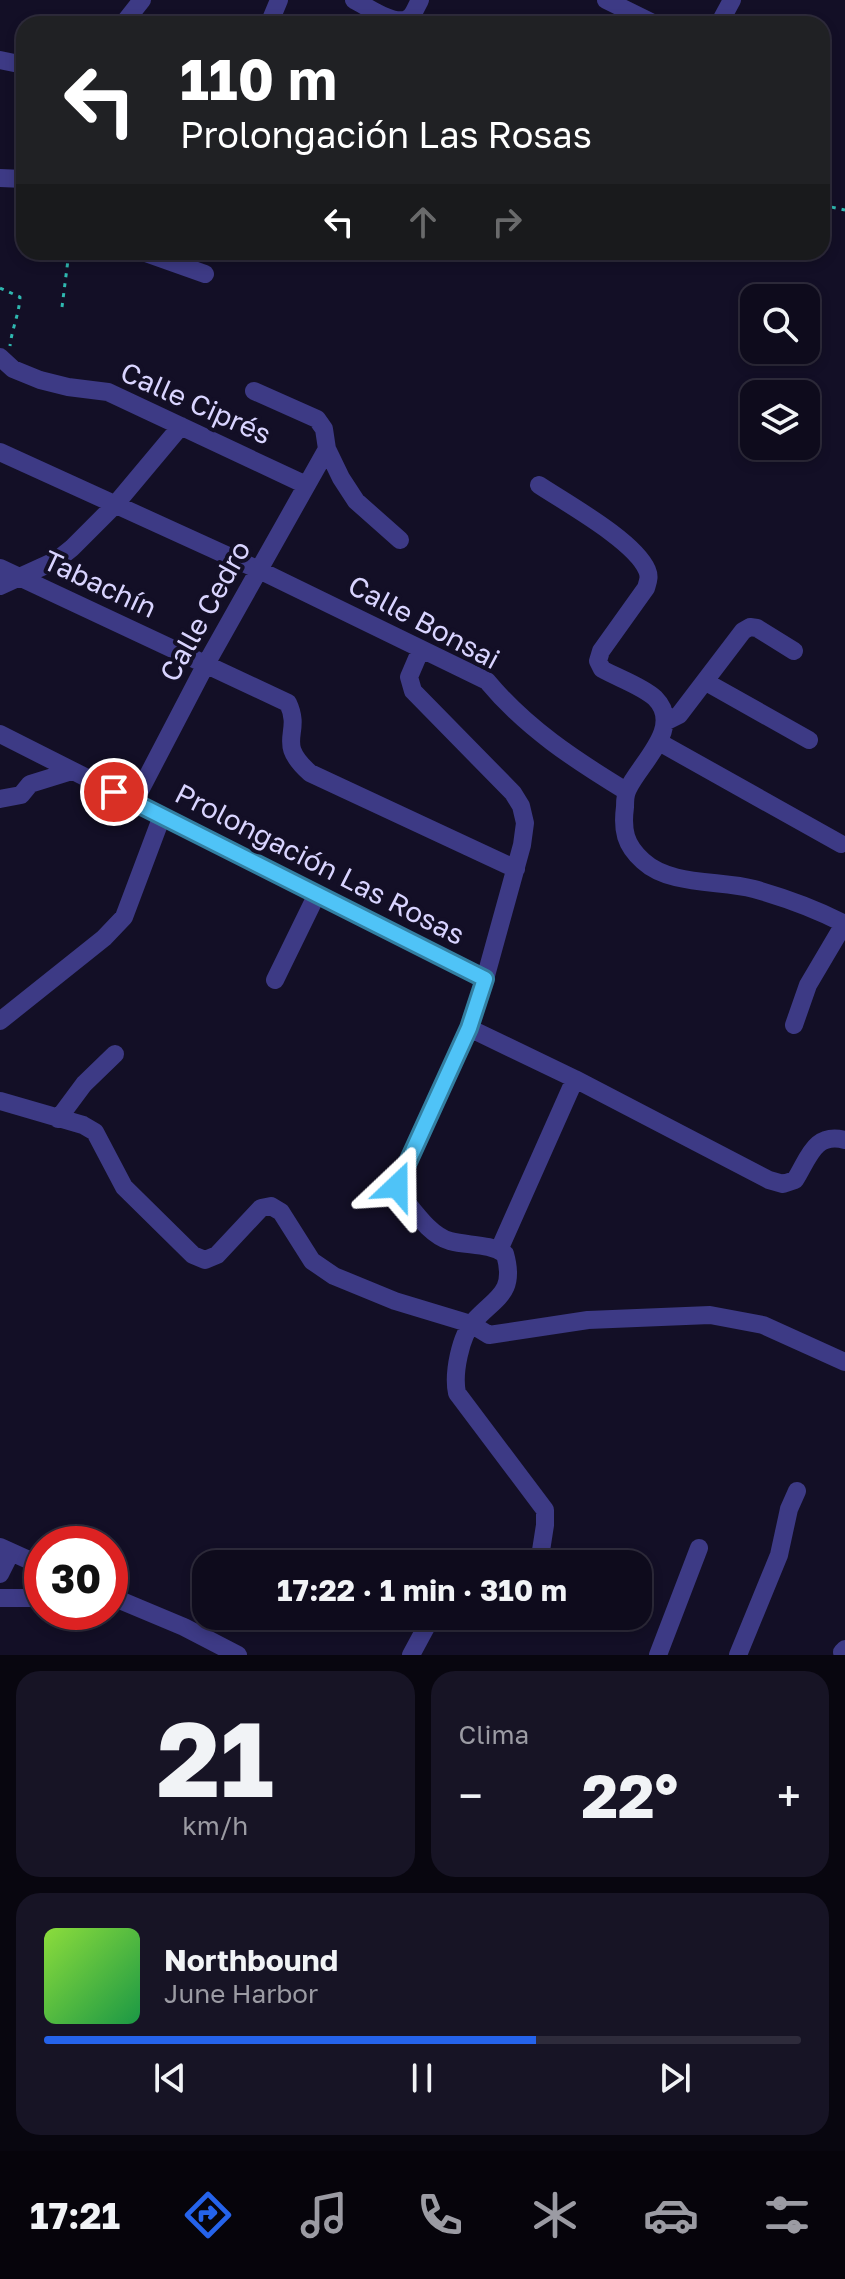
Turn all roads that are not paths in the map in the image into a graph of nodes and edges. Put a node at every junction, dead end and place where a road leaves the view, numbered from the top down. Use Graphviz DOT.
graph roads {
  1 [pos="142,0"];
  2 [pos="354,0"];
  3 [pos="606,0"];
  4 [pos="129,16"];
  5 [pos="386,16"];
  6 [pos="639,16"];
  7 [pos="166,260"];
  8 [pos="205,274"];
  9 [pos="6,363"];
  10 [pos="254,391"];
  11 [pos="181,426"];
  12 [pos="327,449"];
  13 [pos="0,452"];
  14 [pos="306,485"];
  15 [pos="539,485"];
  16 [pos="114,506"];
  17 [pos="400,540"];
  18 [pos="0,568"];
  19 [pos="259,570"];
  20 [pos="19,578"];
  21 [pos="0,586"];
  22 [pos="421,649"];
  23 [pos="794,651"];
  24 [pos="206,664"];
  25 [pos="706,682"];
  26 [pos="665,722"];
  27 [pos="0,734"];
  28 [pos="809,740"];
  29 [pos="659,742"];
  30 [pos="72,771"];
  31 [pos="626,791"];
  32 [pos="0,799"];
  33 [pos="134,802"];
  34 [pos="162,816"];
  35 [pos="841,844"];
  36 [pos="516,869"];
  37 [pos="317,894"];
  38 [pos="845,924"];
  39 [pos="485,979"];
  40 [pos="275,980"];
  41 [pos="0,1021"];
  42 [pos="794,1025"];
  43 [pos="469,1028"];
  44 [pos="115,1054"];
  45 [pos="575,1079"];
  46 [pos="0,1101"];
  47 [pos="58,1119"];
  48 [pos="845,1140"];
  49 [pos="499,1250"];
  50 [pos="471,1324"];
  51 [pos="845,1362"];
  52 [pos="797,1491"];
  53 [pos="699,1548"];
  54 [pos="6,1549"];
  55 [pos="544,1550"];
  56 [pos="0,1574"];
  57 [pos="0,1598"];
  58 [pos="24,1598"];
  59 [pos="128,1604"];
  60 [pos="424,1630"];
  61 [pos="238,1655"];
  62 [pos="411,1655"];
  63 [pos="658,1655"];
  64 [pos="738,1655"];
  1 -- 4 [label="street"];
  2 -- 5 [label="street"];
  3 -- 6 [label="street"];
  7 -- 8 [label="street"];
  9 -- 11 [label="street, Calle Ciprés"];
  10 -- 12 [label="street"];
  11 -- 14 [label="street, Calle Ciprés"];
  11 -- 16 [label="street"];
  12 -- 14 [label="street, Calle Cedro"];
  12 -- 17 [label="street"];
  13 -- 16 [label="street, Calle Bonsai"];
  14 -- 19 [label="street, Calle Cedro"];
  15 -- 26 [label="street"];
  16 -- 19 [label="street, Calle Bonsai"];
  16 -- 20 [label="street"];
  18 -- 20 [label="street, Tabachín"];
  19 -- 22 [label="street, Calle Bonsai"];
  19 -- 24 [label="street, Calle Cedro"];
  20 -- 21 [label="street"];
  20 -- 24 [label="street, Tabachín"];
  22 -- 31 [label="street, Calle Bonsai"];
  22 -- 36 [label="street"];
  23 -- 25 [label="street"];
  24 -- 33 [label="street, Calle Cedro"];
  24 -- 36 [label="street, Tabachín"];
  25 -- 26 [label="street"];
  25 -- 28 [label="street"];
  26 -- 29 [label="street"];
  27 -- 30 [label="street, Prolongación Las Rosas"];
  29 -- 31 [label="street"];
  29 -- 35 [label="street"];
  30 -- 32 [label="street"];
  30 -- 33 [label="street, Prolongación Las Rosas"];
  31 -- 38 [label="street"];
  33 -- 34 [label="street, Prolongación Las Rosas"];
  34 -- 37 [label="street, Prolongación Las Rosas"];
  34 -- 41 [label="street"];
  36 -- 39 [label="street"];
  37 -- 39 [label="street, Prolongación Las Rosas"];
  37 -- 40 [label="street"];
  38 -- 42 [label="street"];
  39 -- 43 [label="street"];
  43 -- 45 [label="street"];
  43 -- 49 [label="street"];
  44 -- 47 [label="street"];
  45 -- 48 [label="street"];
  45 -- 49 [label="street"];
  46 -- 47 [label="street"];
  47 -- 50 [label="street"];
  49 -- 50 [label="street"];
  50 -- 51 [label="street"];
  50 -- 55 [label="street"];
  52 -- 64 [label="street"];
  53 -- 63 [label="street"];
  54 -- 56 [label="street"];
  57 -- 58 [label="street"];
  59 -- 61 [label="street"];
  60 -- 62 [label="street"];
}
